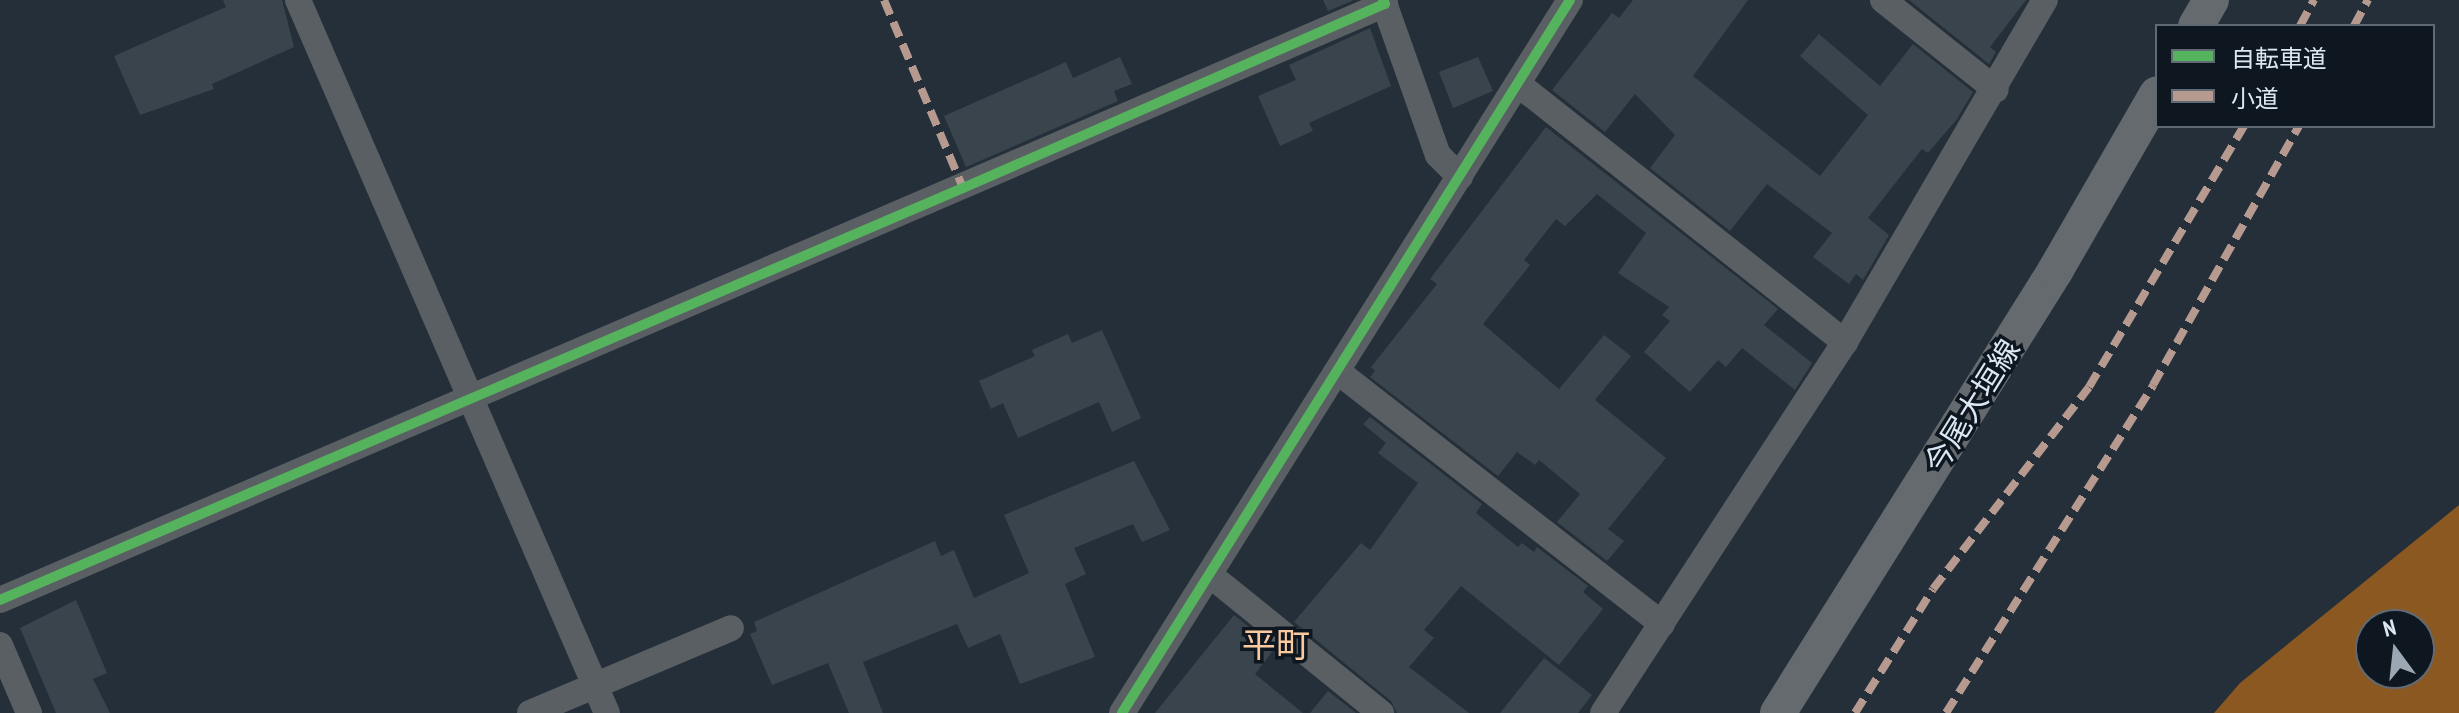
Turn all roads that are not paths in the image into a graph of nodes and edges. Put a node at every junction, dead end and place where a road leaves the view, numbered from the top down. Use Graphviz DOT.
graph roads {
  1 [pos="298,0"];
  2 [pos="1570,0"];
  3 [pos="1883,0"];
  4 [pos="2045,0"];
  5 [pos="2211,0"];
  6 [pos="1384,2"];
  7 [pos="2197,24"];
  8 [pos="1518,84"];
  9 [pos="1996,90"];
  10 [pos="2155,97"];
  11 [pos="1460,177"];
  12 [pos="1845,342"];
  13 [pos="1337,371"];
  14 [pos="470,399"];
  15 [pos="1210,575"];
  16 [pos="0,600"];
  17 [pos="1662,624"];
  18 [pos="731,628"];
  19 [pos="0,645"];
  20 [pos="595,685"];
  21 [pos="29,713"];
  22 [pos="530,713"];
  23 [pos="607,713"];
  24 [pos="1122,713"];
  25 [pos="1381,713"];
  26 [pos="1603,713"];
  27 [pos="1778,713"];
  1 -- 14 [label="street"];
  2 -- 8 [label="street"];
  3 -- 9 [label="street"];
  4 -- 9 [label="street"];
  5 -- 7 [label="main road"];
  6 -- 11 [label="street"];
  6 -- 14 [label="street"];
  8 -- 11 [label="street"];
  8 -- 12 [label="street"];
  9 -- 12 [label="street"];
  10 -- 27 [label="main road, 今尾大垣線"];
  11 -- 13 [label="street"];
  12 -- 17 [label="street"];
  13 -- 15 [label="street"];
  13 -- 17 [label="street"];
  14 -- 16 [label="street"];
  14 -- 20 [label="street"];
  15 -- 24 [label="street"];
  15 -- 25 [label="street"];
  17 -- 26 [label="street"];
  18 -- 20 [label="street"];
  19 -- 21 [label="street"];
  20 -- 22 [label="street"];
  20 -- 23 [label="street"];
}
